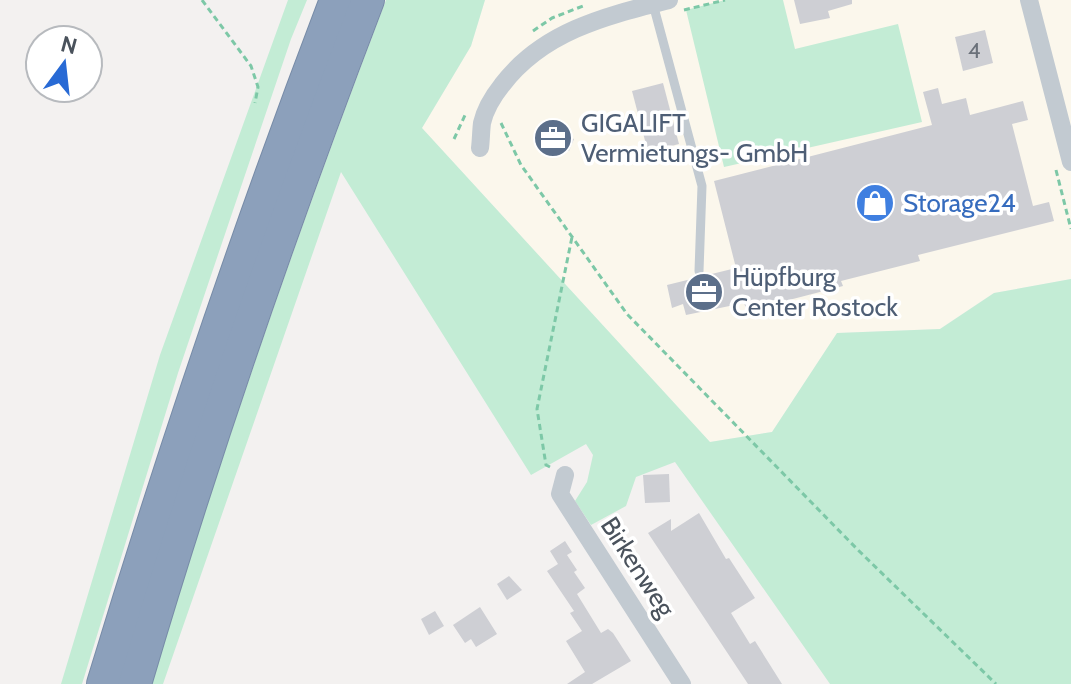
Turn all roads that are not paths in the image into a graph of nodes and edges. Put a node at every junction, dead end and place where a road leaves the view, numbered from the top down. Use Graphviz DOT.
graph roads {
  1 [pos="336,0"];
  2 [pos="368,0"];
  3 [pos="1029,0"];
  4 [pos="660,7"];
  5 [pos="480,148"];
  6 [pos="1071,162"];
  7 [pos="699,271"];
  8 [pos="565,475"];
  9 [pos="103,684"];
  10 [pos="135,684"];
  11 [pos="682,684"];
  1 -- 9 [label="highway"];
  2 -- 10 [label="highway"];
  3 -- 6 [label="street"];
  4 -- 5 [label="street"];
  4 -- 7 [label="lane"];
  8 -- 11 [label="street, Birkenweg"];
}
